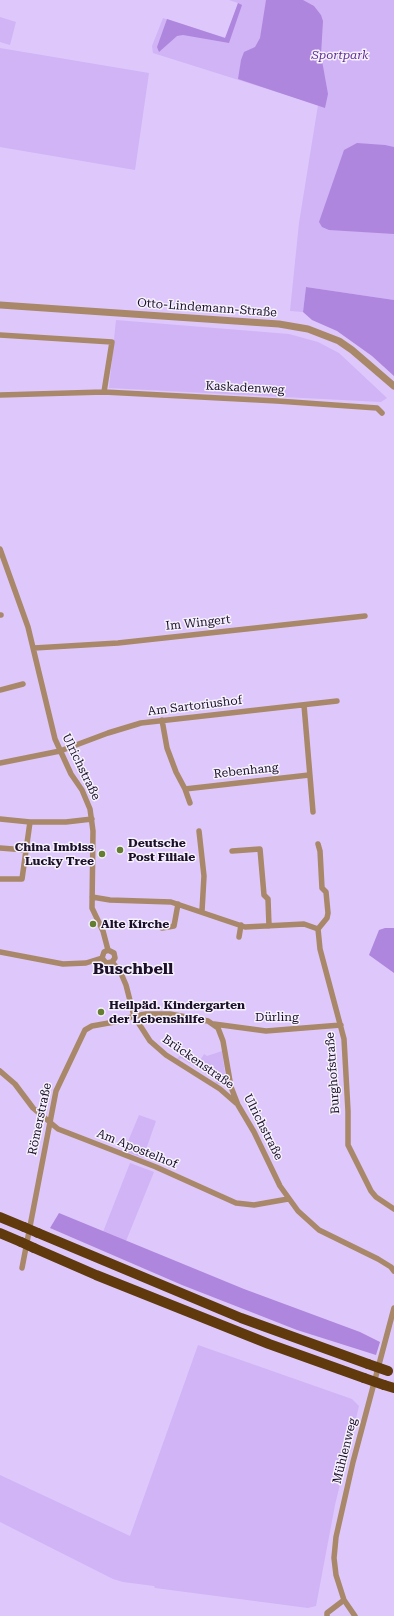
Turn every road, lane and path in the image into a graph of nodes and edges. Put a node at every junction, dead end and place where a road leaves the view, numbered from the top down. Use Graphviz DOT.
graph roads {
  1 [pos="0,305"];
  2 [pos="0,335"];
  3 [pos="394,386"];
  4 [pos="104,392"];
  5 [pos="0,395"];
  6 [pos="382,413"];
  7 [pos="0,549"];
  8 [pos="365,616"];
  9 [pos="34,648"];
  10 [pos="23,684"];
  11 [pos="0,690"];
  12 [pos="338,701"];
  13 [pos="304,705"];
  14 [pos="162,720"];
  15 [pos="60,751"];
  16 [pos="0,764"];
  17 [pos="309,776"];
  18 [pos="185,789"];
  19 [pos="190,803"];
  20 [pos="313,812"];
  21 [pos="0,819"];
  22 [pos="92,819"];
  23 [pos="30,822"];
  24 [pos="199,831"];
  25 [pos="318,844"];
  26 [pos="0,848"];
  27 [pos="26,850"];
  28 [pos="232,851"];
  29 [pos="0,879"];
  30 [pos="92,897"];
  31 [pos="178,904"];
  32 [pos="202,912"];
  33 [pos="241,925"];
  34 [pos="269,926"];
  35 [pos="162,928"];
  36 [pos="318,929"];
  37 [pos="239,937"];
  38 [pos="108,950"];
  39 [pos="0,952"];
  40 [pos="102,958"];
  41 [pos="112,962"];
  42 [pos="134,1016"];
  43 [pos="214,1024"];
  44 [pos="341,1025"];
  45 [pos="0,1071"];
  46 [pos="230,1080"];
  47 [pos="220,1090"];
  48 [pos="238,1105"];
  49 [pos="50,1122"];
  50 [pos="288,1199"];
  51 [pos="394,1209"];
  52 [pos="0,1217"];
  53 [pos="0,1233"];
  54 [pos="22,1268"];
  55 [pos="394,1271"];
  56 [pos="394,1308"];
  57 [pos="391,1372"];
  58 [pos="394,1388"];
  59 [pos="344,1600"];
  60 [pos="327,1616"];
  61 [pos="355,1616"];
  1 -- 3 [label="street, Otto-Lindemann-Straße"];
  2 -- 4 [label="street"];
  4 -- 5 [label="street, Kaskadenweg"];
  4 -- 6 [label="street, Kaskadenweg"];
  7 -- 9 [label="street, Ulrichstraße"];
  8 -- 9 [label="street, Im Wingert"];
  9 -- 15 [label="street, Ulrichstraße"];
  10 -- 11 [label="street"];
  12 -- 13 [label="street, Am Sartoriushof"];
  13 -- 14 [label="street, Am Sartoriushof"];
  13 -- 17 [label="street"];
  14 -- 15 [label="street, Am Sartoriushof"];
  14 -- 18 [label="street"];
  15 -- 16 [label="street, Am Sartoriushof"];
  15 -- 22 [label="street, Ulrichstraße"];
  17 -- 18 [label="street, Rebenhang"];
  17 -- 20 [label="street"];
  18 -- 19 [label="street"];
  21 -- 23 [label="street"];
  22 -- 23 [label="street"];
  22 -- 30 [label="street, Ulrichstraße"];
  23 -- 27 [label="street"];
  24 -- 32 [label="street"];
  25 -- 36 [label="street"];
  26 -- 27 [label="street"];
  27 -- 29 [label="street"];
  28 -- 34 [label="street"];
  30 -- 31 [label="street"];
  30 -- 38 [label="street, Ulrichstraße"];
  31 -- 32 [label="street"];
  31 -- 35 [label="street"];
  32 -- 33 [label="street"];
  33 -- 34 [label="street"];
  33 -- 37 [label="street"];
  34 -- 36 [label="street"];
  36 -- 44 [label="street, Burghofstraße"];
  38 -- 40 [label="street"];
  38 -- 41 [label="street"];
  39 -- 40 [label="street"];
  40 -- 41 [label="street"];
  41 -- 42 [label="street"];
  42 -- 43 [label="street"];
  42 -- 47 [label="street, Brückenstraße"];
  42 -- 49 [label="street, Römerstraße"];
  43 -- 44 [label="street, Dürling"];
  43 -- 46 [label="street, Ulrichstraße"];
  44 -- 51 [label="street, Burghofstraße"];
  45 -- 49 [label="street, Am Apostelhof"];
  46 -- 47 [label="street"];
  46 -- 48 [label="street, Ulrichstraße"];
  47 -- 48 [label="street, Brückenstraße"];
  48 -- 50 [label="street, Ulrichstraße"];
  49 -- 50 [label="street, Am Apostelhof"];
  49 -- 54 [label="street, Römerstraße"];
  50 -- 55 [label="street, Ulrichstraße"];
  52 -- 57 [label="highway, bridge"];
  53 -- 58 [label="highway, bridge"];
  56 -- 59 [label="street, Mühlenweg"];
  59 -- 60 [label="street"];
  59 -- 61 [label="street, Mühlenweg"];
}
